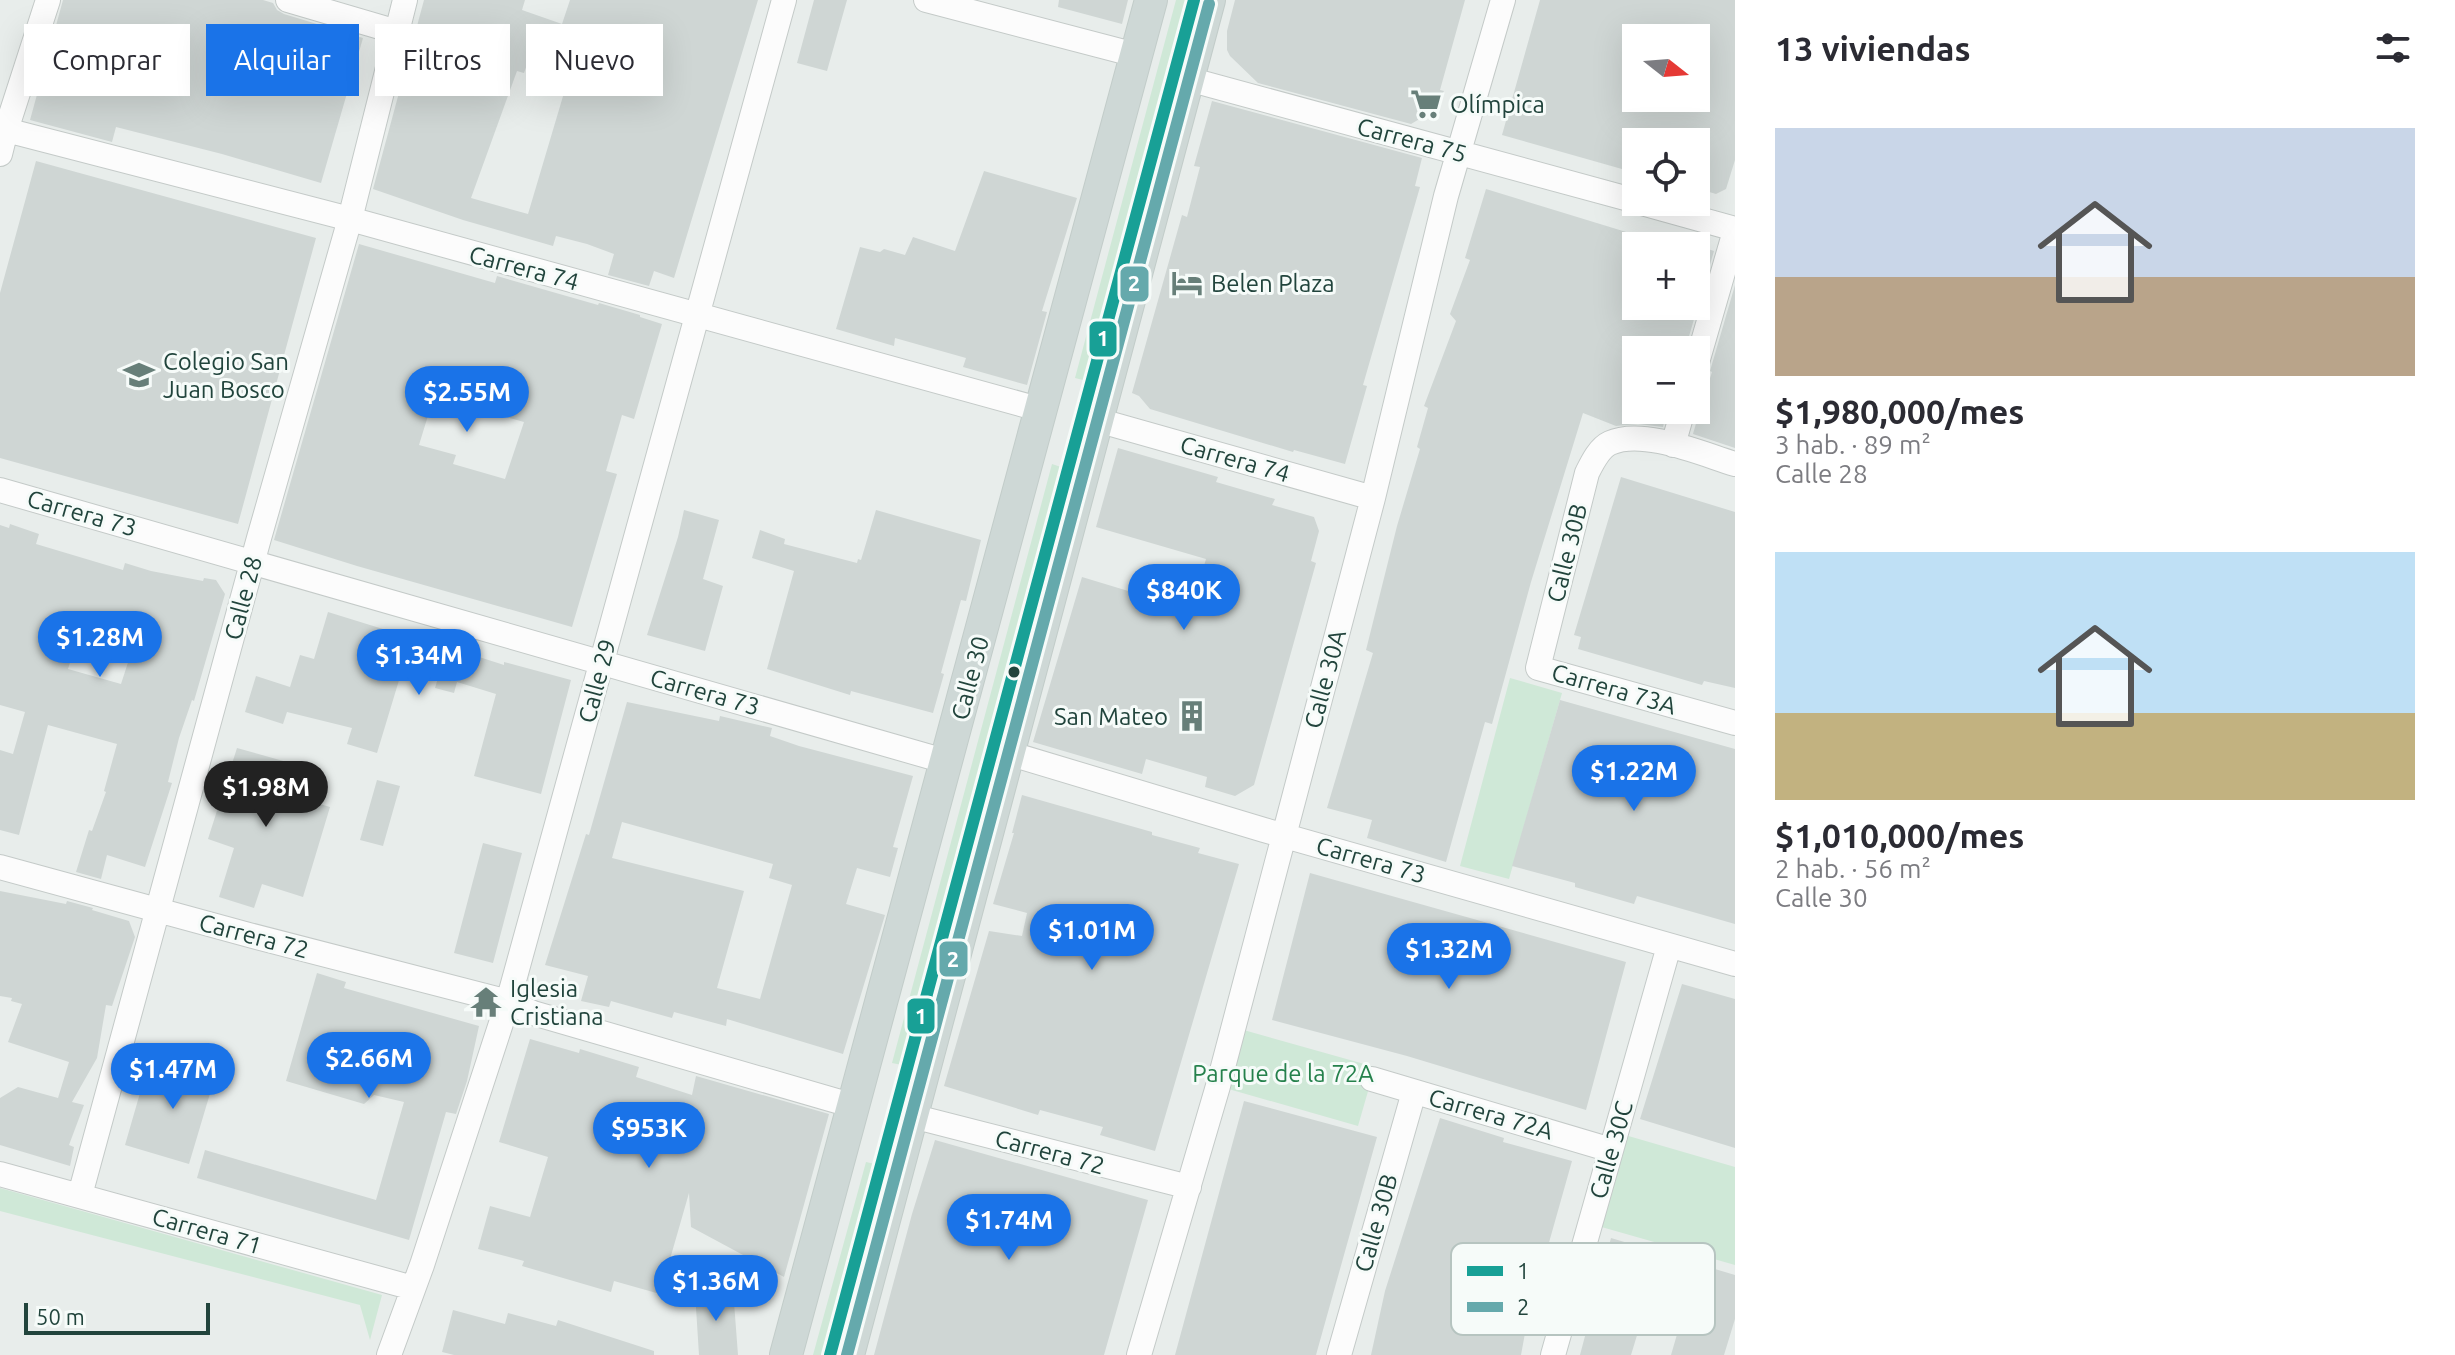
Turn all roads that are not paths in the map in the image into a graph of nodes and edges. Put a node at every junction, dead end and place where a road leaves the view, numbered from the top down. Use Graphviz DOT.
graph roads {
  1 [pos="48,0"];
  2 [pos="288,0"];
  3 [pos="405,0"];
  4 [pos="784,0"];
  5 [pos="926,0"];
  6 [pos="1151,0"];
  7 [pos="1209,0"];
  8 [pos="1503,0"];
  9 [pos="399,24"];
  10 [pos="375,26"];
  11 [pos="1136,55"];
  12 [pos="1188,79"];
  13 [pos="381,96"];
  14 [pos="6,130"];
  15 [pos="1459,152"];
  16 [pos="0,154"];
  17 [pos="1622,198"];
  18 [pos="1686,216"];
  19 [pos="350,219"];
  20 [pos="1735,230"];
  21 [pos="697,315"];
  22 [pos="1705,336"];
  23 [pos="1042,410"];
  24 [pos="1097,420"];
  25 [pos="1679,424"];
  26 [pos="1673,445"];
  27 [pos="1735,464"];
  28 [pos="0,490"];
  29 [pos="1373,498"];
  30 [pos="254,563"];
  31 [pos="602,663"];
  32 [pos="1538,668"];
  33 [pos="1735,723"];
  34 [pos="1008,753"];
  35 [pos="948,762"];
  36 [pos="1284,836"];
  37 [pos="0,867"];
  38 [pos="157,911"];
  39 [pos="1669,946"];
  40 [pos="1735,964"];
  41 [pos="508,1002"];
  42 [pos="1372,1079"];
  43 [pos="1414,1092"];
  44 [pos="856,1098"];
  45 [pos="912,1116"];
  46 [pos="1611,1150"];
  47 [pos="0,1174"];
  48 [pos="1189,1187"];
  49 [pos="80,1195"];
  50 [pos="1585,1243"];
  51 [pos="413,1288"];
  52 [pos="1559,1335"];
  53 [pos="389,1355"];
  54 [pos="786,1355"];
  55 [pos="848,1355"];
  56 [pos="1139,1355"];
  57 [pos="1339,1355"];
  58 [pos="1553,1355"];
  1 -- 14 [label="street"];
  2 -- 10 [label="street"];
  3 -- 9 [label="street, Calle 28"];
  4 -- 21 [label="street, Calle 29"];
  5 -- 11 [label="street"];
  6 -- 11 [label="main road, Calle 30"];
  7 -- 12 [label="main road"];
  8 -- 15 [label="street, Calle 30A"];
  11 -- 23 [label="main road, Calle 30"];
  12 -- 15 [label="street, Carrera 75"];
  12 -- 24 [label="main road"];
  13 -- 19 [label="street, Calle 28"];
  14 -- 16 [label="street"];
  14 -- 19 [label="street, Carrera 74"];
  15 -- 17 [label="street, Carrera 75"];
  15 -- 29 [label="street, Calle 30A"];
  18 -- 20 [label="street, Carrera 75"];
  19 -- 21 [label="street, Carrera 74"];
  19 -- 30 [label="street, Calle 28"];
  20 -- 22 [label="street"];
  21 -- 23 [label="street, Carrera 74"];
  21 -- 31 [label="street, Calle 29"];
  23 -- 35 [label="main road, Calle 30"];
  24 -- 29 [label="street, Carrera 74"];
  24 -- 34 [label="main road"];
  25 -- 26 [label="street"];
  26 -- 27 [label="street"];
  26 -- 32 [label="street, Calle 30B"];
  28 -- 30 [label="street, Carrera 73"];
  29 -- 36 [label="street, Calle 30A"];
  30 -- 31 [label="street, Carrera 73"];
  30 -- 38 [label="street, Calle 28"];
  31 -- 35 [label="street, Carrera 73"];
  31 -- 41 [label="street, Calle 29"];
  32 -- 33 [label="street, Carrera 73A"];
  34 -- 36 [label="street, Carrera 73"];
  34 -- 45 [label="main road"];
  35 -- 44 [label="main road, Calle 30"];
  36 -- 39 [label="street, Carrera 73"];
  36 -- 48 [label="street, Calle 30A"];
  37 -- 38 [label="street, Carrera 72"];
  38 -- 41 [label="street, Carrera 72"];
  38 -- 49 [label="street, Calle 28"];
  39 -- 40 [label="street, Carrera 73"];
  39 -- 46 [label="street, Calle 30C"];
  41 -- 44 [label="street, Carrera 72"];
  41 -- 51 [label="street, Calle 29"];
  42 -- 43 [label="street, Carrera 72A"];
  43 -- 46 [label="street, Carrera 72A"];
  43 -- 57 [label="street, Calle 30B"];
  44 -- 54 [label="main road, Calle 30"];
  45 -- 48 [label="street, Carrera 72"];
  45 -- 55 [label="main road"];
  46 -- 50 [label="street, Calle 30C"];
  47 -- 49 [label="street, Carrera 71"];
  48 -- 56 [label="street, Calle 30A"];
  49 -- 51 [label="street, Carrera 71"];
  51 -- 53 [label="street, Calle 29"];
  52 -- 58 [label="street, Calle 30C"];
}
